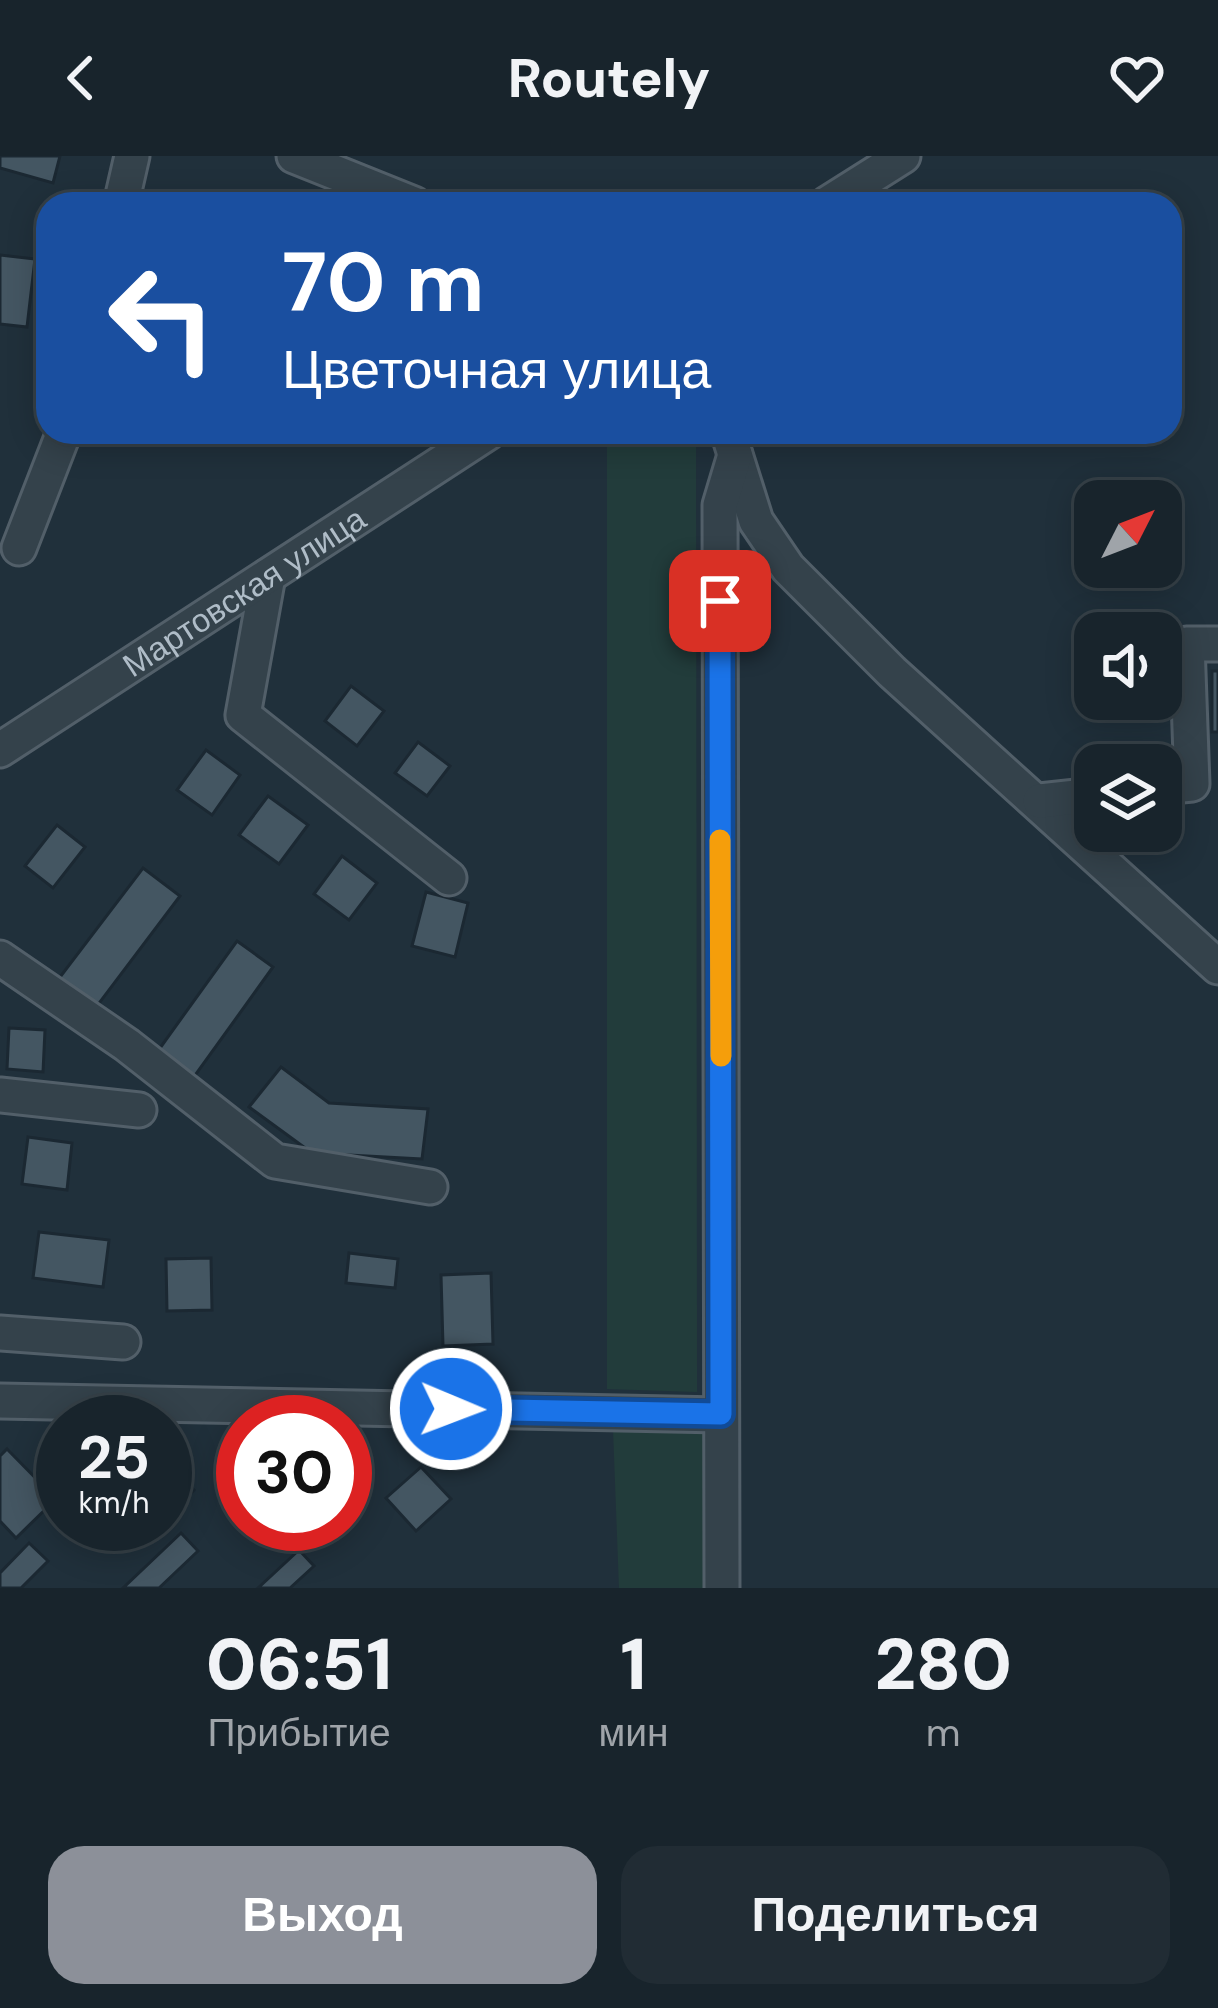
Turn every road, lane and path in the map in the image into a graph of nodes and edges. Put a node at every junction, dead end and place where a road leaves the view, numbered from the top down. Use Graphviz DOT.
graph roads {
  1 [pos="132,156"];
  2 [pos="293,156"];
  3 [pos="903,156"];
  4 [pos="124,192"];
  5 [pos="384,192"];
  6 [pos="846,192"];
  7 [pos="59,444"];
  8 [pos="471,444"];
  9 [pos="731,444"];
  10 [pos="731,444"];
  11 [pos="20,548"];
  12 [pos="268,576"];
  13 [pos="1218,644"];
  14 [pos="0,750"];
  15 [pos="1182,785"];
  16 [pos="1074,797"];
  17 [pos="1040,801"];
  18 [pos="449,878"];
  19 [pos="0,958"];
  20 [pos="1218,967"];
  21 [pos="0,1095"];
  22 [pos="139,1110"];
  23 [pos="430,1187"];
  24 [pos="0,1333"];
  25 [pos="123,1342"];
  26 [pos="0,1401"];
  27 [pos="721,1414"];
  28 [pos="722,1588"];
  1 -- 4 [label="street"];
  2 -- 5 [label="street"];
  3 -- 6 [label="street"];
  7 -- 11 [label="street"];
  8 -- 12 [label="street, Мартовская улица"];
  9 -- 17 [label="street"];
  10 -- 27 [label="street"];
  12 -- 14 [label="street, Мартовская улица"];
  12 -- 18 [label="street"];
  13 -- 15 [label="street"];
  16 -- 17 [label="street"];
  17 -- 20 [label="street"];
  19 -- 23 [label="street"];
  21 -- 22 [label="street"];
  24 -- 25 [label="street"];
  26 -- 27 [label="street"];
  27 -- 28 [label="street"];
}
